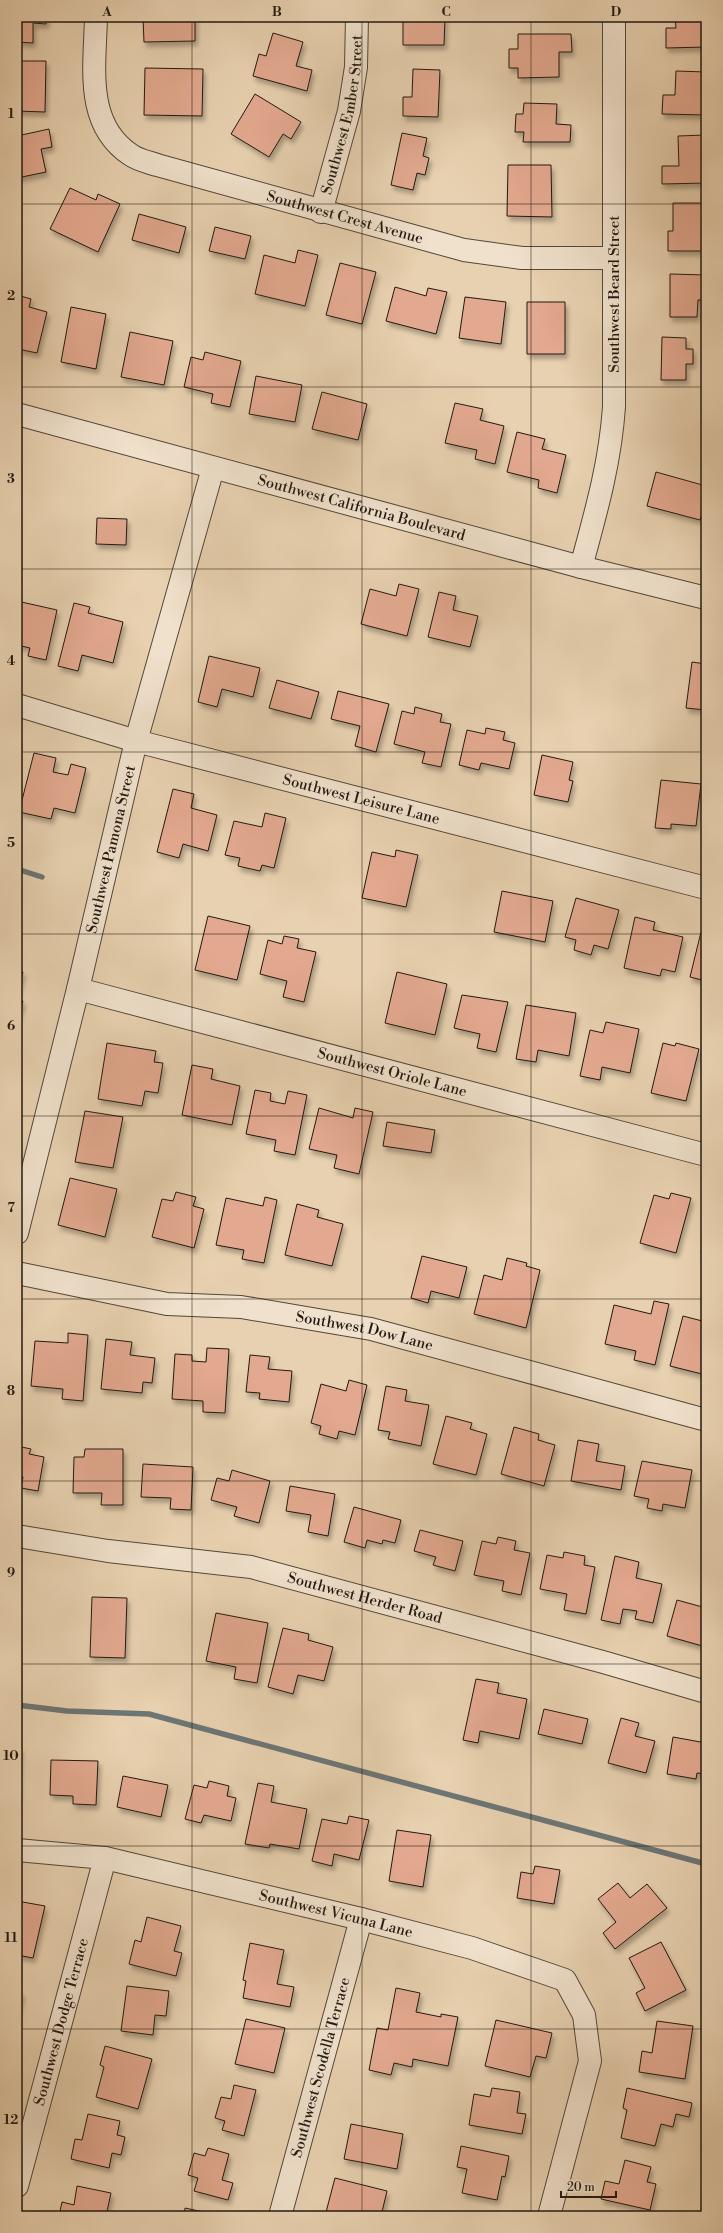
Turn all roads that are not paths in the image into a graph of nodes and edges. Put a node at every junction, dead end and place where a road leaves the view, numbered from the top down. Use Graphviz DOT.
graph roads {
  1 [pos="96,17"];
  2 [pos="357,17"];
  3 [pos="614,17"];
  4 [pos="322,212"];
  5 [pos="614,258"];
  6 [pos="17,414"];
  7 [pos="213,468"];
  8 [pos="581,567"];
  9 [pos="706,598"];
  10 [pos="17,705"];
  11 [pos="136,741"];
  12 [pos="706,888"];
  13 [pos="78,989"];
  14 [pos="706,1155"];
  15 [pos="17,1233"];
  16 [pos="17,1273"];
  17 [pos="706,1420"];
  18 [pos="17,1536"];
  19 [pos="706,1692"];
  20 [pos="17,1850"];
  21 [pos="105,1858"];
  22 [pos="361,1919"];
  23 [pos="17,2186"];
  24 [pos="280,2216"];
  25 [pos="549,2216"];
  1 -- 4 [label="street, Southwest Crest Avenue"];
  2 -- 4 [label="street, Southwest Ember Street"];
  3 -- 5 [label="street, Southwest Beard Street"];
  4 -- 5 [label="street, Southwest Crest Avenue"];
  5 -- 8 [label="street, Southwest Beard Street"];
  6 -- 7 [label="street, Southwest California Boulevard"];
  7 -- 8 [label="street, Southwest California Boulevard"];
  7 -- 11 [label="street, Southwest Pamona Street"];
  8 -- 9 [label="street, Southwest California Boulevard"];
  10 -- 11 [label="street, Southwest Leisure Lane"];
  11 -- 12 [label="street, Southwest Leisure Lane"];
  11 -- 13 [label="street, Southwest Pamona Street"];
  13 -- 14 [label="street, Southwest Oriole Lane"];
  13 -- 15 [label="street, Southwest Pamona Street"];
  16 -- 17 [label="street, Southwest Dow Lane"];
  18 -- 19 [label="street, Southwest Herder Road"];
  20 -- 21 [label="street, Southwest Vicuna Lane"];
  21 -- 22 [label="street, Southwest Vicuna Lane"];
  21 -- 23 [label="street, Southwest Dodge Terrace"];
  22 -- 24 [label="street, Southwest Scodella Terrace"];
  22 -- 25 [label="street, Southwest Vicuna Lane"];
}
